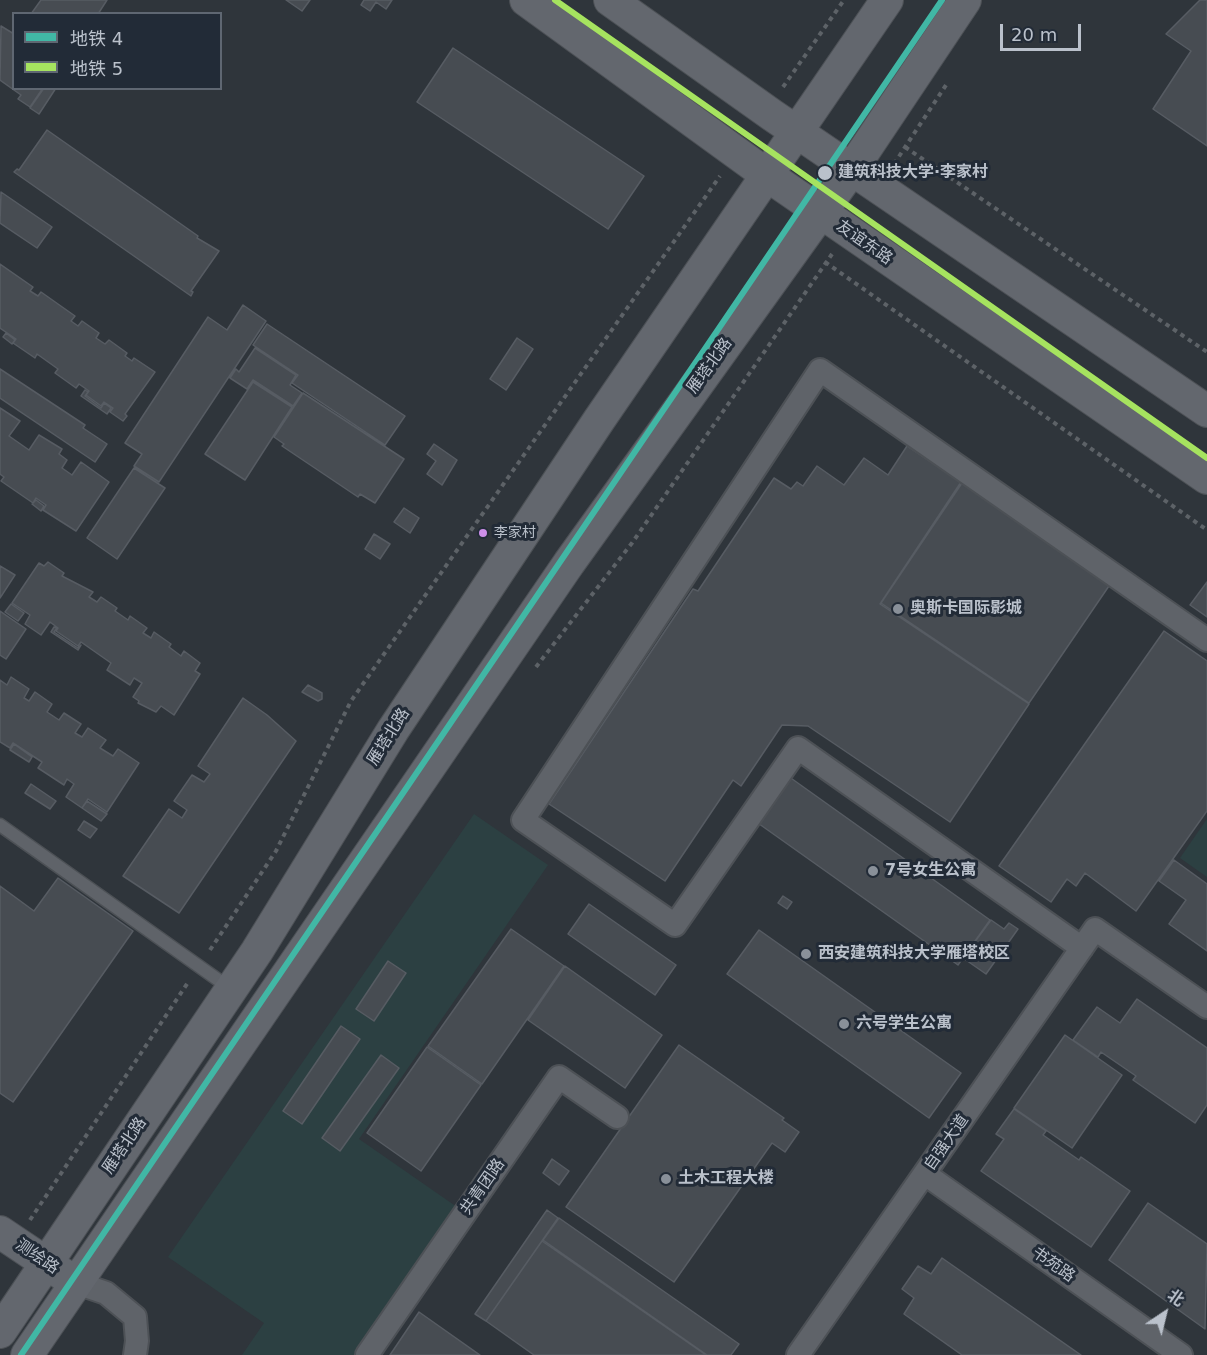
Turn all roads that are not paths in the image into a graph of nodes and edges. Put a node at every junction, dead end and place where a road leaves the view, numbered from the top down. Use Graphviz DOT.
graph roads {
  1 [pos="526,0"];
  2 [pos="610,0"];
  3 [pos="887,0"];
  4 [pos="964,0"];
  5 [pos="797,131"];
  6 [pos="852,169"];
  7 [pos="767,175"];
  8 [pos="821,213"];
  9 [pos="1207,411"];
  10 [pos="1207,478"];
  11 [pos="1207,640"];
  12 [pos="0,825"];
  13 [pos="1088,939"];
  14 [pos="231,989"];
  15 [pos="1207,1007"];
  16 [pos="617,1117"];
  17 [pos="926,1174"];
  18 [pos="8,1237"];
  19 [pos="46,1263"];
  20 [pos="74,1282"];
  21 [pos="0,1332"];
  22 [pos="27,1355"];
  23 [pos="135,1355"];
  24 [pos="368,1355"];
  25 [pos="798,1355"];
  26 [pos="1181,1355"];
  1 -- 7 [label="main road, 友谊东路"];
  2 -- 5 [label="main road"];
  3 -- 5 [label="main road, 雁塔北路"];
  4 -- 6 [label="main road, 雁塔北路"];
  5 -- 6 [label="main road"];
  5 -- 7 [label="main road, 雁塔北路"];
  6 -- 8 [label="main road, 雁塔北路"];
  6 -- 9 [label="main road"];
  7 -- 8 [label="main road, 友谊东路"];
  7 -- 14 [label="main road, 雁塔北路"];
  8 -- 10 [label="main road, 友谊东路"];
  8 -- 20 [label="main road, 雁塔北路"];
  11 -- 13 [label="street"];
  12 -- 14 [label="lane"];
  13 -- 15 [label="street"];
  13 -- 17 [label="street, 自强大道"];
  14 -- 19 [label="main road, 雁塔北路"];
  16 -- 24 [label="street, 共青团路"];
  17 -- 25 [label="street, 自强大道"];
  17 -- 26 [label="street, 书苑路"];
  18 -- 19 [label="main road, 测绘路"];
  19 -- 20 [label="main road, 测绘路"];
  19 -- 21 [label="main road, 雁塔北路"];
  20 -- 22 [label="main road, 雁塔北路"];
  20 -- 23 [label="street"];
}
